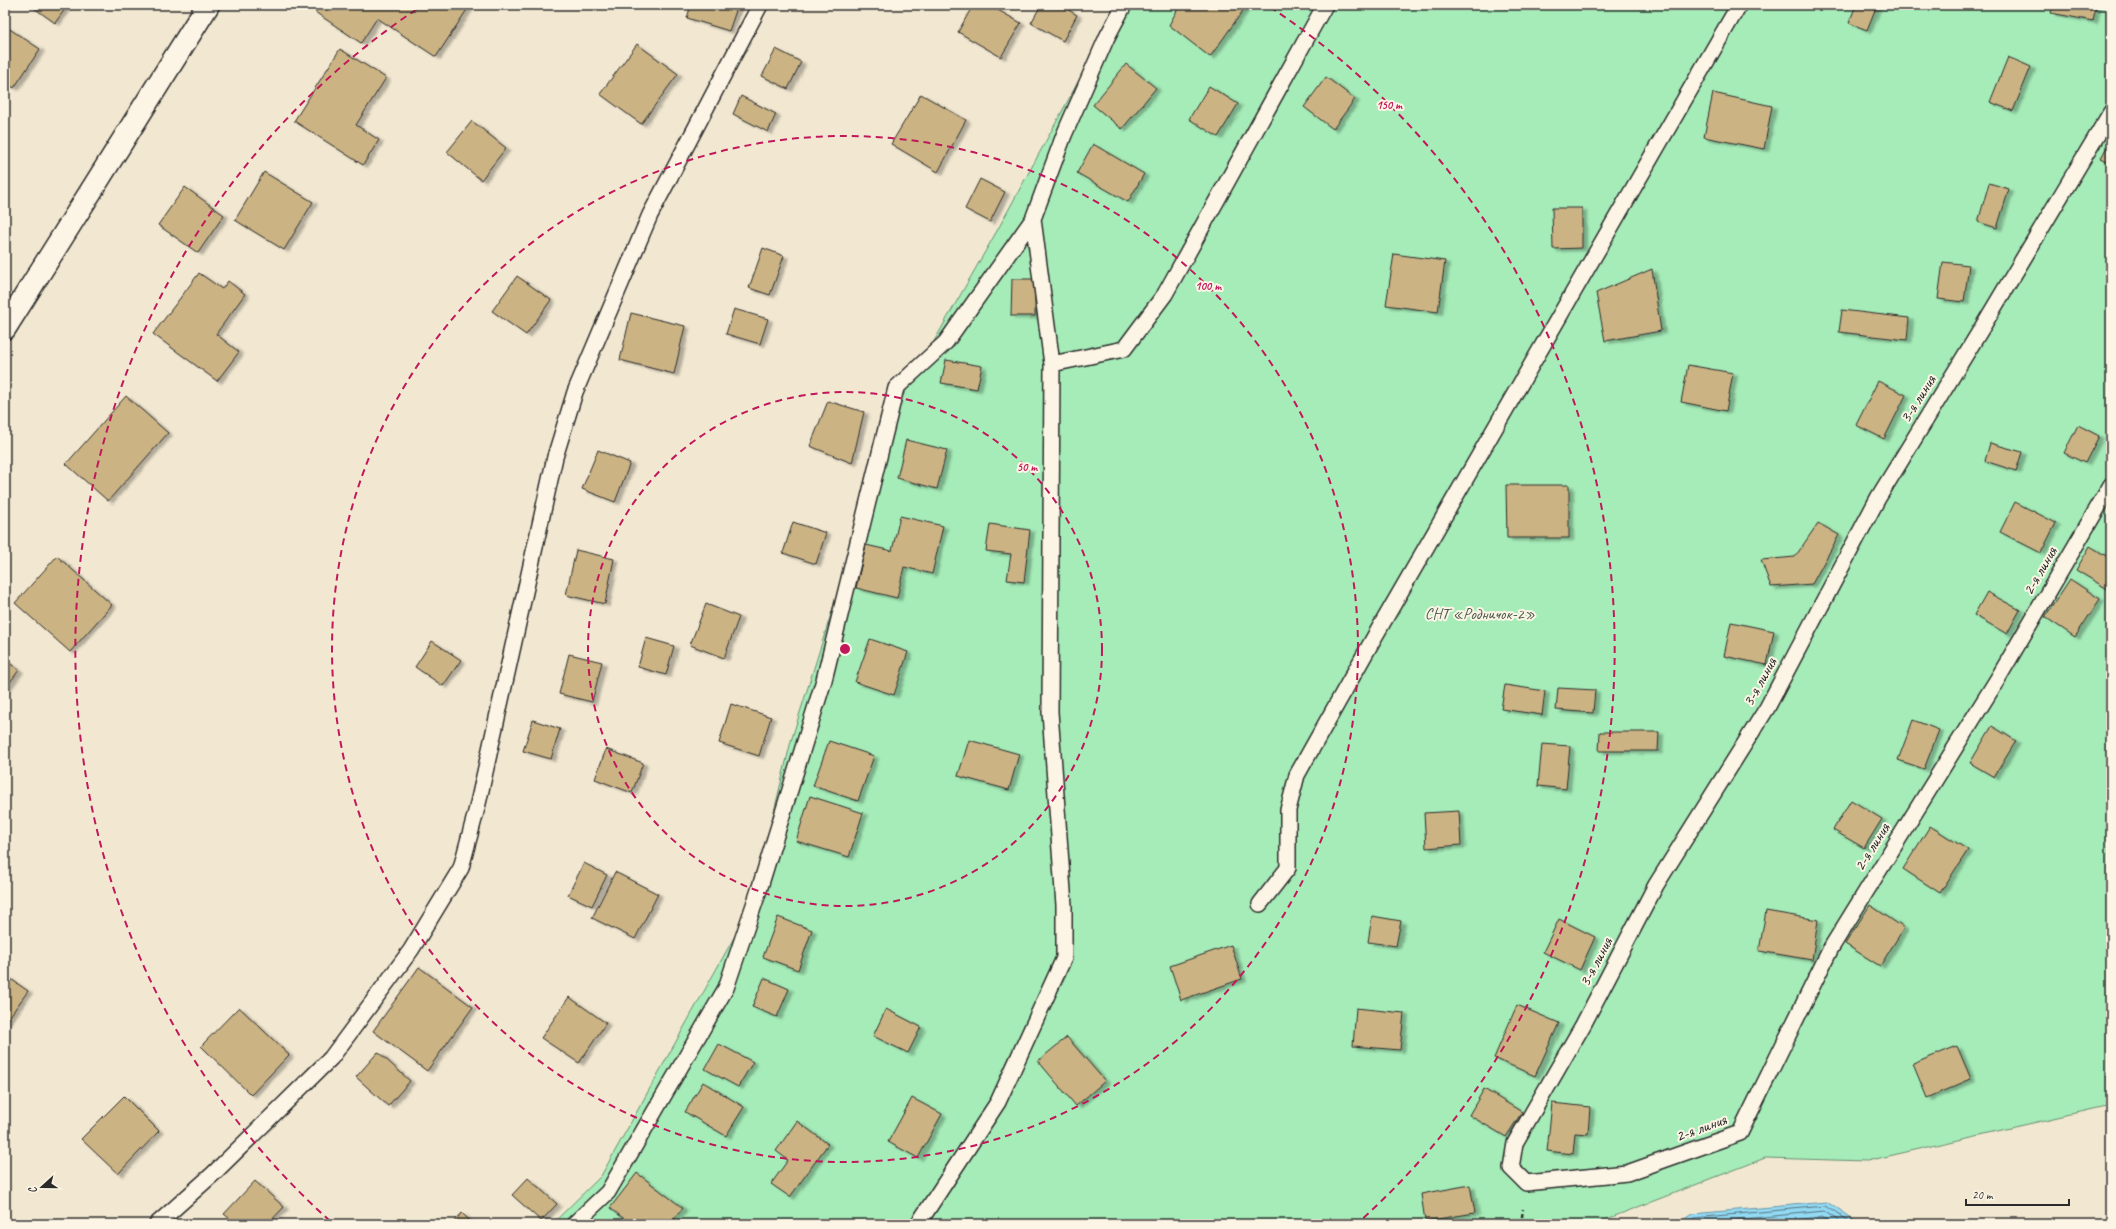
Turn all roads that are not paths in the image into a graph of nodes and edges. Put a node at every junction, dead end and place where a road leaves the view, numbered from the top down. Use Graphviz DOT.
graph roads {
  1 [pos="208,5"];
  2 [pos="760,5"];
  3 [pos="1124,5"];
  4 [pos="1325,5"];
  5 [pos="1739,5"];
  6 [pos="2111,112"];
  7 [pos="1033,219"];
  8 [pos="5,328"];
  9 [pos="1052,364"];
  10 [pos="2111,485"];
  11 [pos="1260,904"];
  12 [pos="1627,1174"];
  13 [pos="157,1224"];
  14 [pos="574,1224"];
  15 [pos="918,1224"];
  1 -- 8 [label="street"];
  2 -- 13 [label="lane"];
  3 -- 7 [label="lane"];
  4 -- 9 [label="lane"];
  5 -- 11 [label="lane"];
  6 -- 12 [label="lane, 3-я линия"];
  7 -- 9 [label="lane"];
  7 -- 14 [label="lane"];
  9 -- 15 [label="lane"];
  10 -- 12 [label="lane, 2-я линия"];
}
